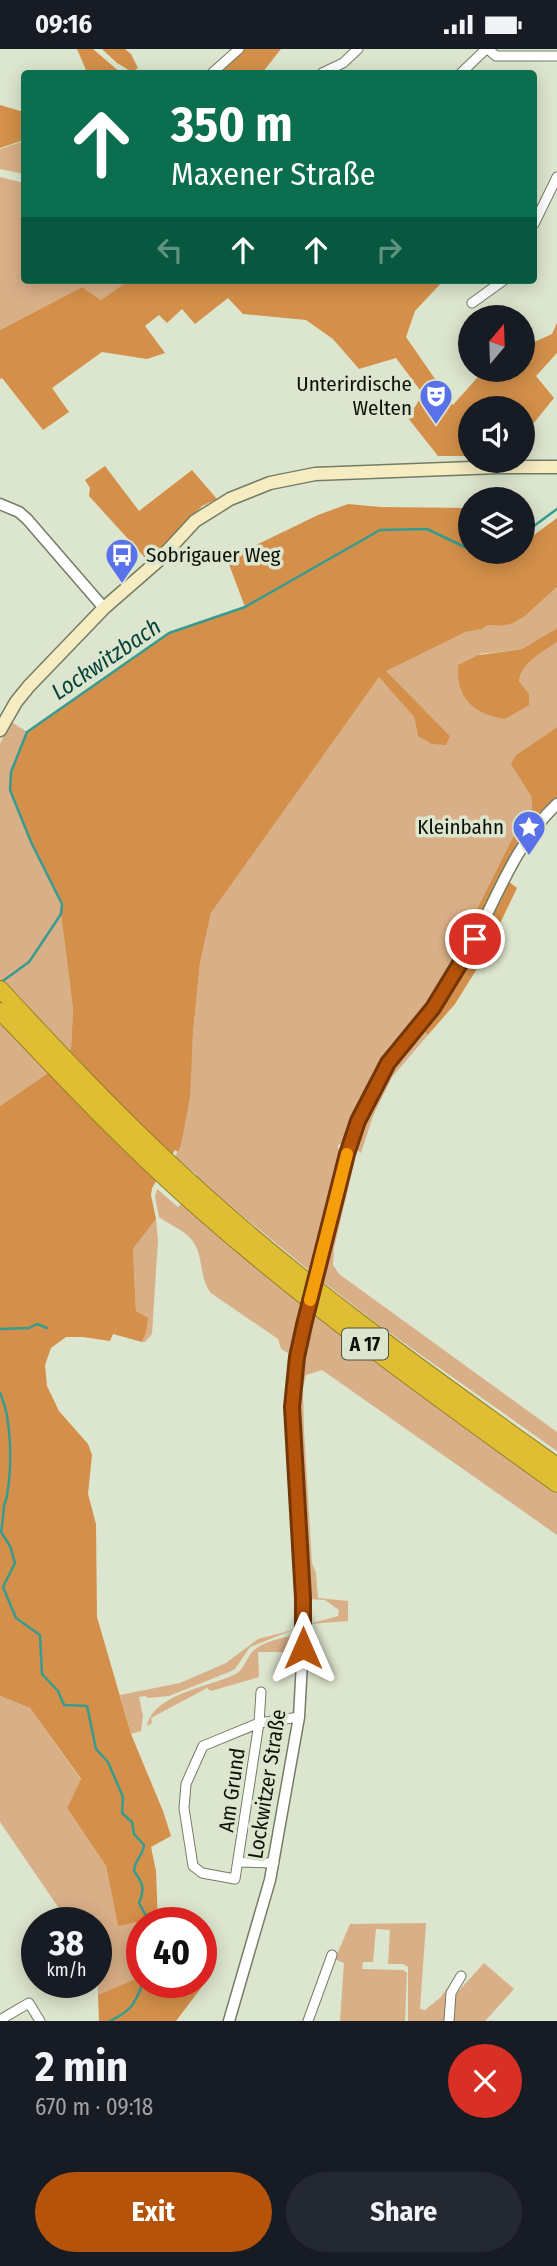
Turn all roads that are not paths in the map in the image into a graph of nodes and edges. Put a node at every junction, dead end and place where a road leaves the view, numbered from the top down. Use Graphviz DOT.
graph roads {
  1 [pos="239,49"];
  2 [pos="358,49"];
  3 [pos="487,49"];
  4 [pos="557,55"];
  5 [pos="215,70"];
  6 [pos="328,70"];
  7 [pos="464,70"];
  8 [pos="557,177"];
  9 [pos="537,218"];
  10 [pos="498,284"];
  11 [pos="472,303"];
  12 [pos="557,467"];
  13 [pos="0,504"];
  14 [pos="104,608"];
  15 [pos="0,730"];
  16 [pos="557,804"];
  17 [pos="0,989"];
  18 [pos="0,1011"];
  19 [pos="186,1188"];
  20 [pos="532,1448"];
  21 [pos="557,1458"];
  22 [pos="557,1466"];
  23 [pos="557,1484"];
  24 [pos="261,1692"];
  25 [pos="299,1717"];
  26 [pos="259,1723"];
  27 [pos="239,1862"];
  28 [pos="274,1864"];
  29 [pos="332,1955"];
  30 [pos="461,1976"];
  31 [pos="0,2019"];
  32 [pos="40,2021"];
  33 [pos="229,2021"];
  34 [pos="308,2021"];
  35 [pos="449,2021"];
  1 -- 5 [label="street"];
  2 -- 6 [label="street"];
  3 -- 4 [label="street"];
  3 -- 7 [label="street"];
  8 -- 9 [label="street"];
  10 -- 11 [label="street"];
  12 -- 14 [label="main road"];
  13 -- 14 [label="street"];
  14 -- 15 [label="main road"];
  16 -- 25 [label="street, Lockwitzer Straße, bridge"];
  17 -- 19 [label="highway, A 17"];
  18 -- 19 [label="highway, A 17"];
  19 -- 20 [label="highway, A 17"];
  19 -- 23 [label="highway, A 17"];
  20 -- 21 [label="highway"];
  20 -- 22 [label="highway, A 17"];
  24 -- 26 [label="street, Am Grund"];
  25 -- 26 [label="street, Am Grund"];
  25 -- 28 [label="street, Lockwitzer Straße"];
  26 -- 27 [label="street, Am Grund"];
  26 -- 27 [label="street, Am Grund"];
  27 -- 28 [label="street, Am Grund"];
  28 -- 33 [label="street, Lockwitzer Straße"];
  29 -- 34 [label="street"];
  30 -- 35 [label="street"];
  31 -- 32 [label="street"];
}
